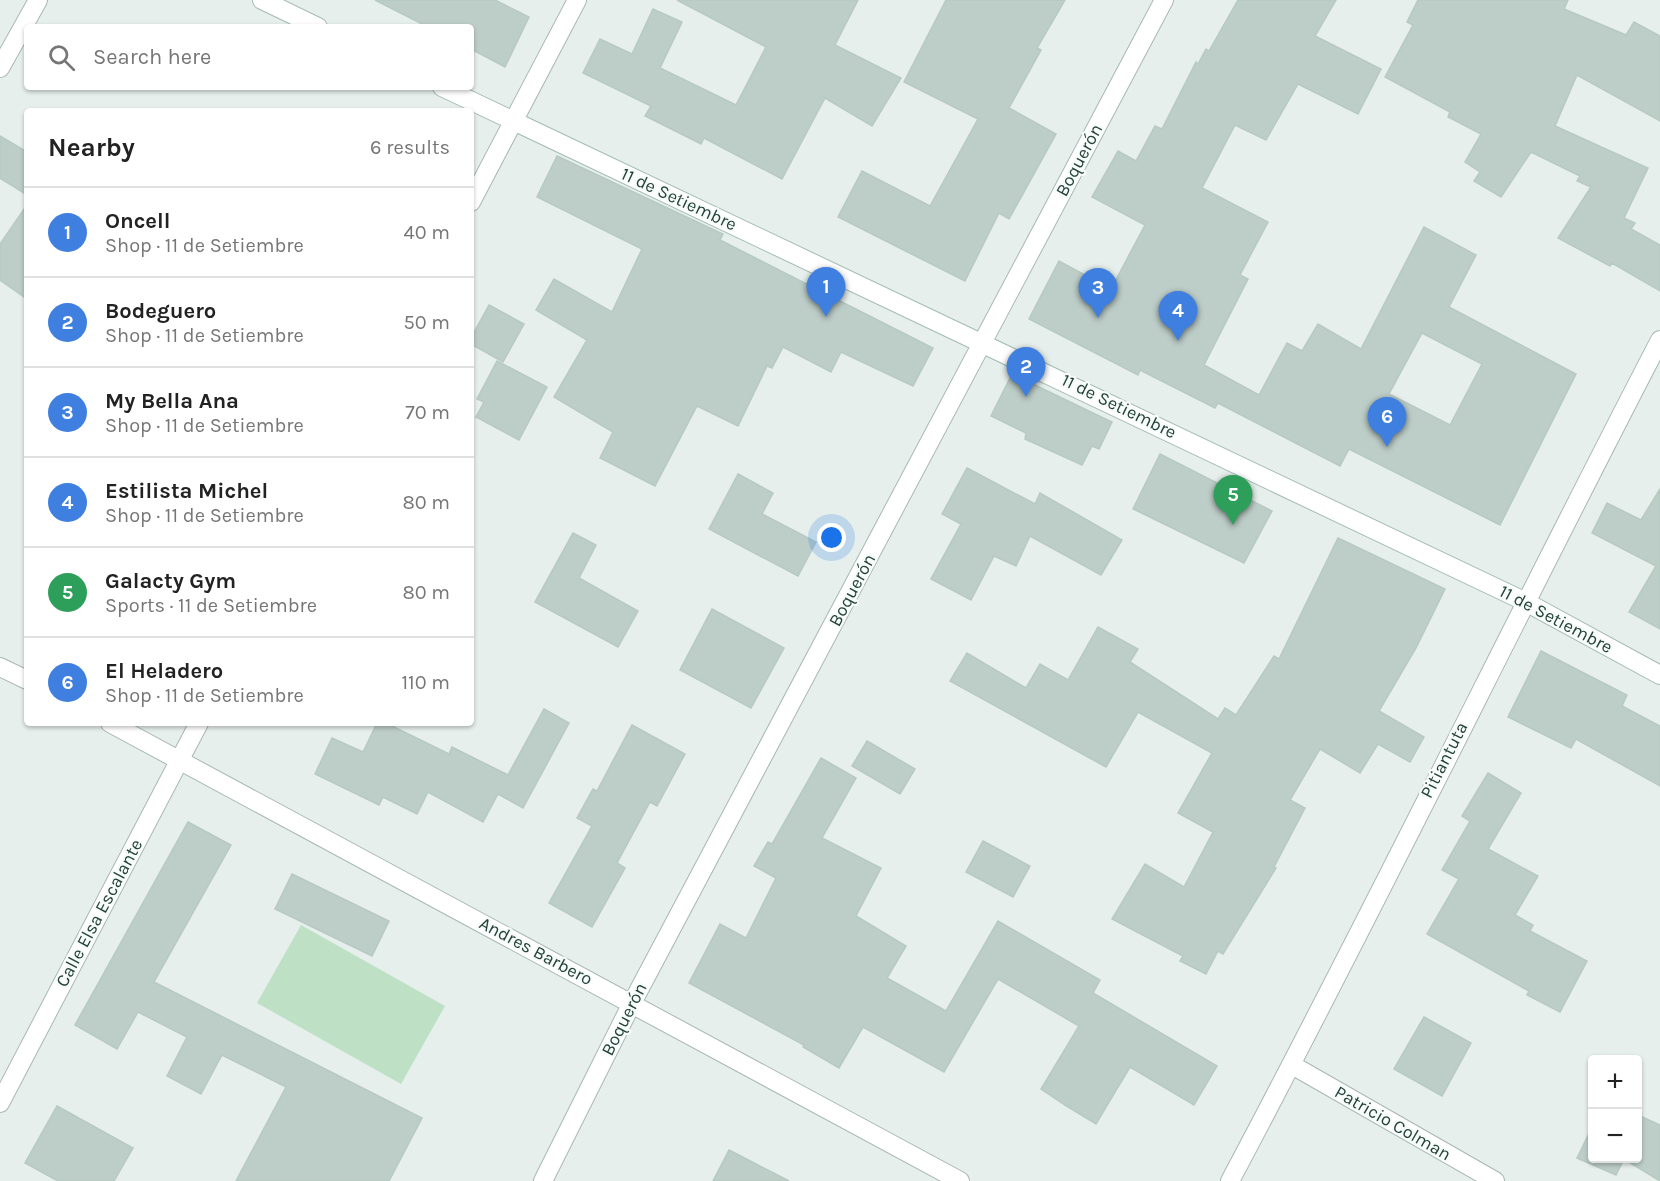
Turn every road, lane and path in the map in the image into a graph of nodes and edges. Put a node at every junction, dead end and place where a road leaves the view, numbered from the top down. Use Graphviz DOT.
graph roads {
  1 [pos="38,0"];
  2 [pos="262,0"];
  3 [pos="577,0"];
  4 [pos="1164,0"];
  5 [pos="25,24"];
  6 [pos="312,24"];
  7 [pos="24,25"];
  8 [pos="0,68"];
  9 [pos="448,90"];
  10 [pos="513,121"];
  11 [pos="474,196"];
  12 [pos="1660,340"];
  13 [pos="983,342"];
  14 [pos="1524,601"];
  15 [pos="0,667"];
  16 [pos="1660,675"];
  17 [pos="24,679"];
  18 [pos="116,726"];
  19 [pos="197,726"];
  20 [pos="180,759"];
  21 [pos="632,1003"];
  22 [pos="1292,1065"];
  23 [pos="0,1103"];
  24 [pos="543,1181"];
  25 [pos="960,1181"];
  26 [pos="1230,1181"];
  27 [pos="1495,1181"];
  1 -- 5 [label="street"];
  2 -- 6 [label="street"];
  3 -- 10 [label="street"];
  4 -- 13 [label="street, Boquerón"];
  7 -- 8 [label="street"];
  9 -- 10 [label="street, 11 de Setiembre"];
  10 -- 11 [label="street"];
  10 -- 13 [label="street, 11 de Setiembre"];
  12 -- 14 [label="street, Pitiantuta"];
  13 -- 14 [label="street, 11 de Setiembre"];
  13 -- 21 [label="street, Boquerón"];
  14 -- 16 [label="street, 11 de Setiembre"];
  14 -- 22 [label="street, Pitiantuta"];
  15 -- 17 [label="street"];
  18 -- 20 [label="street, Andres Barbero"];
  19 -- 20 [label="street, Calle Elsa Escalante"];
  20 -- 21 [label="street, Andres Barbero"];
  20 -- 23 [label="street, Calle Elsa Escalante"];
  21 -- 24 [label="street, Boquerón"];
  21 -- 25 [label="street, Andres Barbero"];
  22 -- 26 [label="street, Pitiantuta"];
  22 -- 27 [label="street, Patricio Colman"];
}
